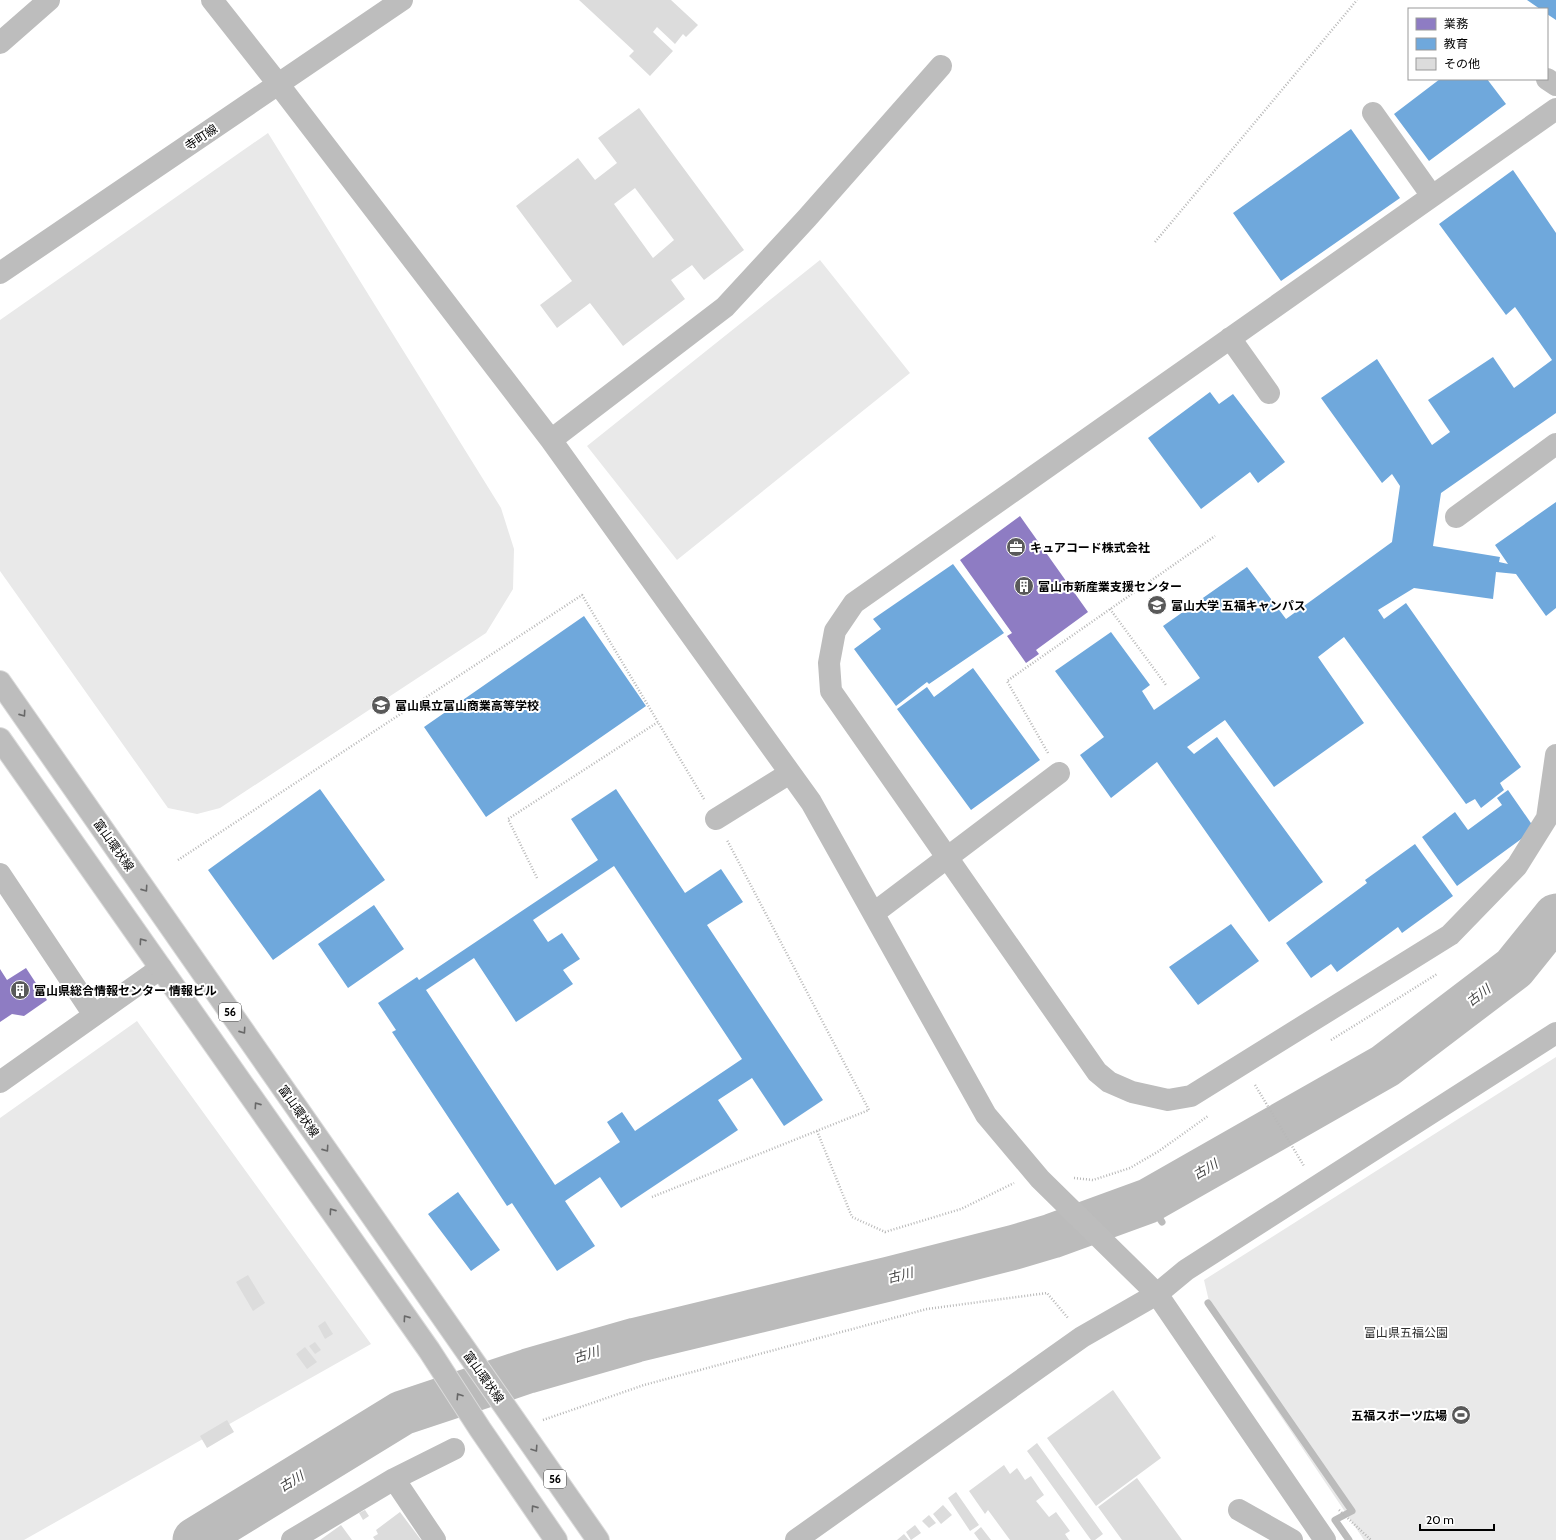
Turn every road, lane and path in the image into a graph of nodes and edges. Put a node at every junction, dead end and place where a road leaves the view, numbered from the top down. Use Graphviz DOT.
graph roads {
  1 [pos="49,0"];
  2 [pos="212,0"];
  3 [pos="402,0"];
  4 [pos="1357,0"];
  5 [pos="0,43"];
  6 [pos="941,66"];
  7 [pos="279,85"];
  8 [pos="1556,109"];
  9 [pos="1373,113"];
  10 [pos="1432,196"];
  11 [pos="1155,242"];
  12 [pos="0,273"];
  13 [pos="1230,338"];
  14 [pos="1270,393"];
  15 [pos="551,440"];
  16 [pos="1556,444"];
  17 [pos="1456,517"];
  18 [pos="1215,536"];
  19 [pos="1110,609"];
  20 [pos="0,682"];
  21 [pos="1166,685"];
  22 [pos="658,722"];
  23 [pos="0,739"];
  24 [pos="1556,755"];
  25 [pos="790,773"];
  26 [pos="1059,773"];
  27 [pos="716,819"];
  28 [pos="947,858"];
  29 [pos="178,860"];
  30 [pos="537,878"];
  31 [pos="4,886"];
  32 [pos="874,913"];
  33 [pos="161,968"];
  34 [pos="94,1015"];
  35 [pos="1556,1033"];
  36 [pos="0,1082"];
  37 [pos="1255,1084"];
  38 [pos="1249,1088"];
  39 [pos="1261,1093"];
  40 [pos="1212,1113"];
  41 [pos="817,1131"];
  42 [pos="1305,1167"];
  43 [pos="1068,1175"];
  44 [pos="1015,1183"];
  45 [pos="652,1197"];
  46 [pos="1157,1294"];
  47 [pos="1069,1319"];
  48 [pos="543,1420"];
  49 [pos="454,1449"];
  50 [pos="394,1479"];
  51 [pos="1238,1510"];
  52 [pos="1339,1510"];
  53 [pos="292,1540"];
  54 [pos="435,1540"];
  55 [pos="556,1540"];
  56 [pos="598,1540"];
  57 [pos="796,1540"];
  58 [pos="1292,1540"];
  59 [pos="1325,1540"];
  60 [pos="1372,1540"];
  1 -- 5 [label="street"];
  2 -- 7 [label="street"];
  3 -- 7 [label="street, 寺町線"];
  4 -- 11 [label="path"];
  6 -- 15 [label="street"];
  7 -- 12 [label="street, 寺町線"];
  7 -- 15 [label="street"];
  8 -- 10 [label="street"];
  9 -- 10 [label="street"];
  10 -- 13 [label="street"];
  13 -- 14 [label="street"];
  13 -- 28 [label="street"];
  15 -- 25 [label="street"];
  16 -- 17 [label="street"];
  18 -- 19 [label="path"];
  19 -- 21 [label="path"];
  19 -- 26 [label="path"];
  20 -- 56 [label="street, 富山環状線 / 56, one-way"];
  22 -- 27 [label="path"];
  22 -- 29 [label="path"];
  22 -- 30 [label="path"];
  33 -- 23 [label="street, 56, one-way"];
  24 -- 28 [label="street"];
  25 -- 27 [label="street"];
  25 -- 32 [label="street"];
  26 -- 28 [label="street"];
  27 -- 41 [label="path"];
  28 -- 32 [label="street"];
  31 -- 34 [label="street"];
  32 -- 46 [label="street"];
  33 -- 34 [label="street"];
  55 -- 33 [label="street, 56, one-way"];
  34 -- 36 [label="street"];
  35 -- 46 [label="street"];
  37 -- 38 [label="path"];
  39 -- 42 [label="path"];
  40 -- 43 [label="path"];
  41 -- 44 [label="path"];
  41 -- 45 [label="path"];
  46 -- 57 [label="street"];
  46 -- 59 [label="street"];
  47 -- 48 [label="path"];
  49 -- 50 [label="street"];
  50 -- 53 [label="street"];
  50 -- 54 [label="street"];
  51 -- 58 [label="street"];
  52 -- 60 [label="path"];
}
